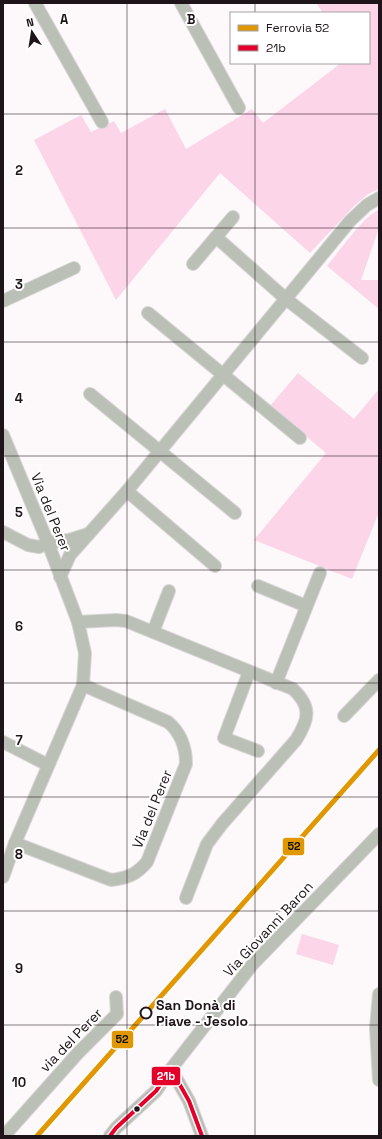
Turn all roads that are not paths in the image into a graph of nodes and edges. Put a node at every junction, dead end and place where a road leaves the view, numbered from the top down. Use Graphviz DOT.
graph roads {
  1 [pos="35,3"];
  2 [pos="181,3"];
  3 [pos="239,108"];
  4 [pos="102,122"];
  5 [pos="379,198"];
  6 [pos="233,217"];
  7 [pos="216,237"];
  8 [pos="194,264"];
  9 [pos="74,268"];
  10 [pos="286,300"];
  11 [pos="3,301"];
  12 [pos="148,313"];
  13 [pos="362,358"];
  14 [pos="223,376"];
  15 [pos="90,394"];
  16 [pos="3,435"];
  17 [pos="300,438"];
  18 [pos="160,451"];
  19 [pos="126,491"];
  20 [pos="235,513"];
  21 [pos="3,532"];
  22 [pos="89,533"];
  23 [pos="48,543"];
  24 [pos="215,566"];
  25 [pos="320,573"];
  26 [pos="60,577"];
  27 [pos="258,586"];
  28 [pos="168,591"];
  29 [pos="306,606"];
  30 [pos="78,622"];
  31 [pos="153,632"];
  32 [pos="249,672"];
  33 [pos="379,680"];
  34 [pos="276,683"];
  35 [pos="83,684"];
  36 [pos="344,716"];
  37 [pos="3,742"];
  38 [pos="258,752"];
  39 [pos="48,765"];
  40 [pos="379,834"];
  41 [pos="14,842"];
  42 [pos="3,877"];
  43 [pos="186,898"];
  44 [pos="379,994"];
  45 [pos="116,997"];
  46 [pos="378,1028"];
  47 [pos="171,1069"];
  48 [pos="379,1080"];
  49 [pos="4,1136"];
  50 [pos="110,1136"];
  51 [pos="202,1136"];
  1 -- 4 [label="street"];
  2 -- 3 [label="street"];
  5 -- 10 [label="street"];
  6 -- 7 [label="street"];
  7 -- 8 [label="street"];
  7 -- 10 [label="street"];
  9 -- 11 [label="street"];
  10 -- 13 [label="street"];
  10 -- 14 [label="street"];
  12 -- 14 [label="street"];
  14 -- 17 [label="street"];
  14 -- 18 [label="street"];
  15 -- 18 [label="street"];
  16 -- 23 [label="street, Via del Perer"];
  18 -- 19 [label="street"];
  18 -- 20 [label="street"];
  19 -- 22 [label="street"];
  19 -- 24 [label="street"];
  21 -- 23 [label="street"];
  22 -- 23 [label="street"];
  22 -- 26 [label="street"];
  23 -- 26 [label="street, Via del Perer"];
  25 -- 29 [label="street"];
  26 -- 30 [label="street, Via del Perer"];
  27 -- 29 [label="street"];
  28 -- 31 [label="street"];
  29 -- 34 [label="street"];
  30 -- 31 [label="street"];
  30 -- 35 [label="street, Via del Perer"];
  31 -- 32 [label="street"];
  32 -- 34 [label="street"];
  32 -- 38 [label="street"];
  33 -- 36 [label="street"];
  34 -- 43 [label="street"];
  35 -- 39 [label="street, Via del Perer"];
  35 -- 41 [label="street, Via del Perer"];
  37 -- 39 [label="street"];
  39 -- 41 [label="street, Via del Perer"];
  40 -- 47 [label="street, Via Giovanni Baron"];
  41 -- 42 [label="street, Via del Perer"];
  44 -- 46 [label="street"];
  45 -- 49 [label="street, via del Perer"];
  46 -- 48 [label="street"];
  47 -- 50 [label="street, Via Giovanni Baron"];
  47 -- 51 [label="street"];
}
